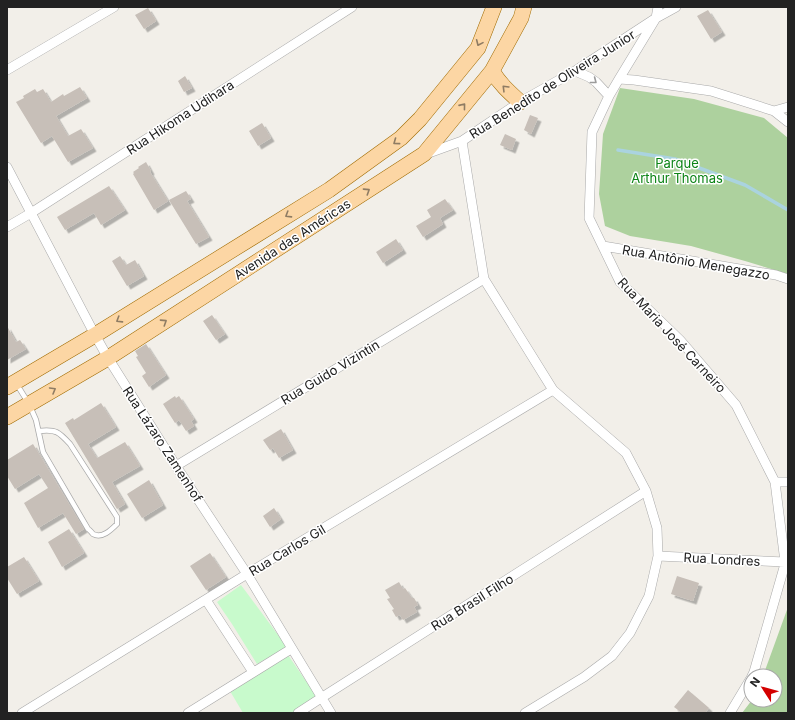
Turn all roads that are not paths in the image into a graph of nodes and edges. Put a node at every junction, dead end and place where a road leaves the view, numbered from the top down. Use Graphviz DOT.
graph roads {
  1 [pos="114,7"];
  2 [pos="352,7"];
  3 [pos="494,7"];
  4 [pos="524,7"];
  5 [pos="658,7"];
  6 [pos="676,7"];
  7 [pos="656,18"];
  8 [pos="7,70"];
  9 [pos="492,71"];
  10 [pos="575,71"];
  11 [pos="619,78"];
  12 [pos="609,96"];
  13 [pos="520,102"];
  14 [pos="788,107"];
  15 [pos="774,111"];
  16 [pos="788,122"];
  17 [pos="462,141"];
  18 [pos="424,154"];
  19 [pos="7,167"];
  20 [pos="30,213"];
  21 [pos="7,227"];
  22 [pos="603,246"];
  23 [pos="484,278"];
  24 [pos="788,279"];
  25 [pos="95,335"];
  26 [pos="108,358"];
  27 [pos="11,384"];
  28 [pos="553,390"];
  29 [pos="29,404"];
  30 [pos="7,417"];
  31 [pos="39,431"];
  32 [pos="176,466"];
  33 [pos="775,482"];
  34 [pos="788,482"];
  35 [pos="646,491"];
  36 [pos="788,553"];
  37 [pos="658,556"];
  38 [pos="785,562"];
  39 [pos="247,574"];
  40 [pos="206,600"];
  41 [pos="291,649"];
  42 [pos="755,668"];
  43 [pos="253,672"];
  44 [pos="743,692"];
  45 [pos="321,698"];
  46 [pos="22,713"];
  47 [pos="188,713"];
  48 [pos="298,713"];
  49 [pos="331,713"];
  50 [pos="525,713"];
  51 [pos="730,713"];
  1 -- 8 [label="street"];
  2 -- 20 [label="street, Rua Hikoma Udihara"];
  3 -- 25 [label="main road, Avenida das Américas, one-way"];
  4 -- 9 [label="main road, Avenida das Américas"];
  5 -- 7 [label="street, Rua Maria José Carneiro"];
  6 -- 7 [label="street, Rua Benedito de Oliveira Junior"];
  7 -- 10 [label="street, Rua Benedito de Oliveira Junior"];
  7 -- 11 [label="street, Rua Maria José Carneiro"];
  13 -- 9 [label="main road, one-way"];
  18 -- 9 [label="main road, Avenida das Américas, one-way"];
  10 -- 12 [label="street, one-way"];
  10 -- 13 [label="street, Rua Benedito de Oliveira Junior"];
  11 -- 12 [label="street, Rua Maria José Carneiro"];
  11 -- 15 [label="street"];
  12 -- 22 [label="street, Rua Maria José Carneiro"];
  13 -- 17 [label="street, Rua Benedito de Oliveira Junior"];
  14 -- 15 [label="street"];
  15 -- 16 [label="street"];
  17 -- 18 [label="street, Rua Benedito de Oliveira Junior"];
  17 -- 23 [label="street"];
  26 -- 18 [label="main road, Avenida das Américas, one-way"];
  19 -- 20 [label="street, Rua Lázaro Zamenhof"];
  20 -- 21 [label="street, Rua Hikoma Udihara"];
  20 -- 25 [label="street, Rua Lázaro Zamenhof"];
  22 -- 24 [label="street, Rua Antônio Menegazzo"];
  22 -- 33 [label="street, Rua Maria José Carneiro"];
  23 -- 28 [label="street"];
  23 -- 32 [label="street, Rua Guido Vizintin"];
  25 -- 26 [label="street, Rua Lázaro Zamenhof"];
  25 -- 27 [label="main road, Avenida das Américas"];
  29 -- 26 [label="main road, Avenida das Américas, one-way"];
  26 -- 32 [label="street, Rua Lázaro Zamenhof"];
  27 -- 29 [label="lane"];
  28 -- 35 [label="street"];
  28 -- 39 [label="street, Rua Carlos Gil"];
  29 -- 30 [label="main road, Avenida das Américas"];
  29 -- 31 [label="lane"];
  31 -- 31 [label="lane"];
  32 -- 39 [label="street, Rua Lázaro Zamenhof"];
  33 -- 34 [label="street"];
  33 -- 38 [label="street, Rua Maria José Carneiro"];
  35 -- 37 [label="street"];
  35 -- 45 [label="street, Rua Brasil Filho"];
  36 -- 38 [label="street"];
  37 -- 38 [label="street, Rua Londres"];
  37 -- 50 [label="street"];
  38 -- 42 [label="street"];
  39 -- 40 [label="street, Rua Carlos Gil"];
  39 -- 41 [label="street, Rua Lázaro Zamenhof"];
  40 -- 43 [label="street"];
  40 -- 46 [label="street, Rua Carlos Gil"];
  41 -- 43 [label="street"];
  41 -- 45 [label="street, Rua Lázaro Zamenhof"];
  43 -- 47 [label="street"];
  44 -- 51 [label="street"];
  45 -- 48 [label="street, Rua Brasil Filho"];
  45 -- 49 [label="street, Rua Lázaro Zamenhof"];
}
